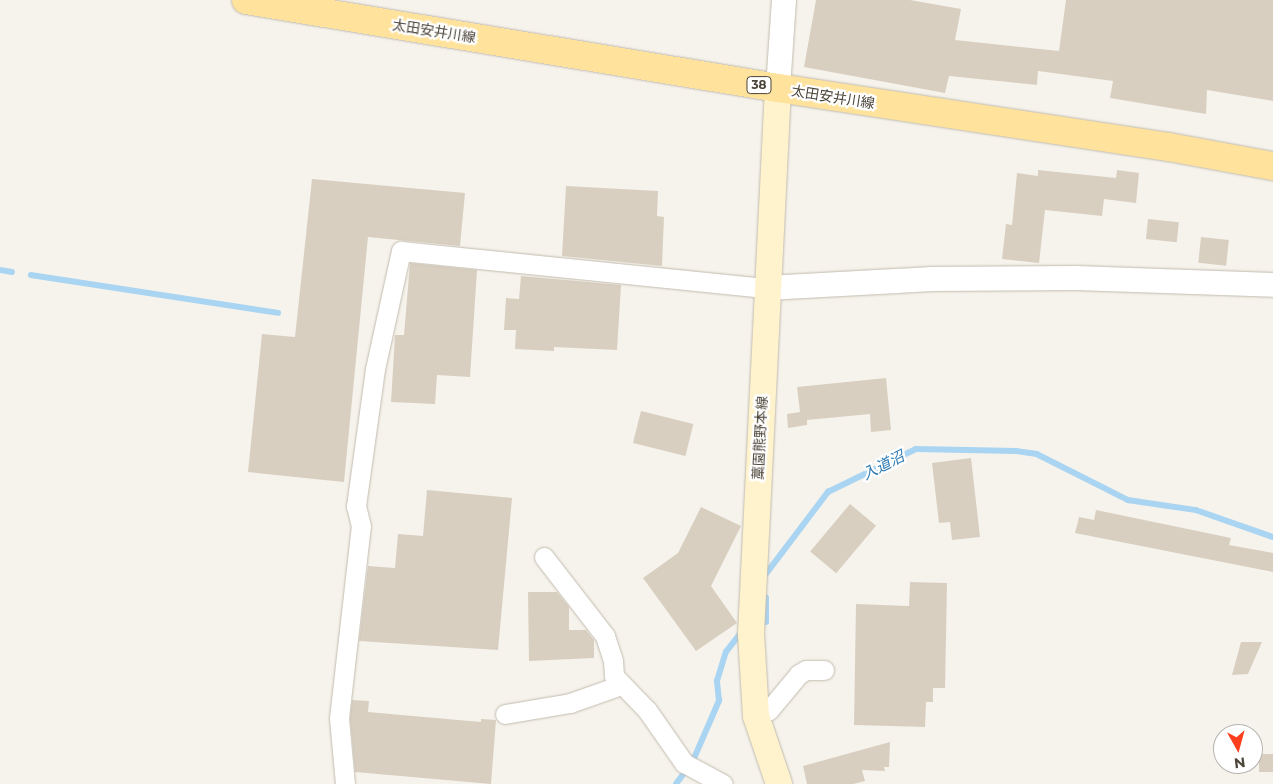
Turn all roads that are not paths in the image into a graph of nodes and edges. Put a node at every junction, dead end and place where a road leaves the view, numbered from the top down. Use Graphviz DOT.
graph roads {
  1 [pos="246,0"];
  2 [pos="784,0"];
  3 [pos="778,88"];
  4 [pos="1273,166"];
  5 [pos="1273,285"];
  6 [pos="767,288"];
  7 [pos="544,557"];
  8 [pos="824,670"];
  9 [pos="621,685"];
  10 [pos="505,714"];
  11 [pos="756,716"];
  12 [pos="345,784"];
  13 [pos="723,784"];
  14 [pos="779,784"];
  1 -- 3 [label="main road, 太田安井川線 / 38"];
  2 -- 3 [label="street"];
  3 -- 4 [label="main road, 太田安井川線 / 38"];
  3 -- 6 [label="main road, 藁園熊野本線"];
  5 -- 6 [label="street"];
  6 -- 11 [label="main road, 藁園熊野本線"];
  6 -- 12 [label="street"];
  7 -- 9 [label="street"];
  8 -- 11 [label="street"];
  9 -- 10 [label="street"];
  9 -- 13 [label="street"];
  11 -- 14 [label="main road, 藁園熊野本線"];
}
